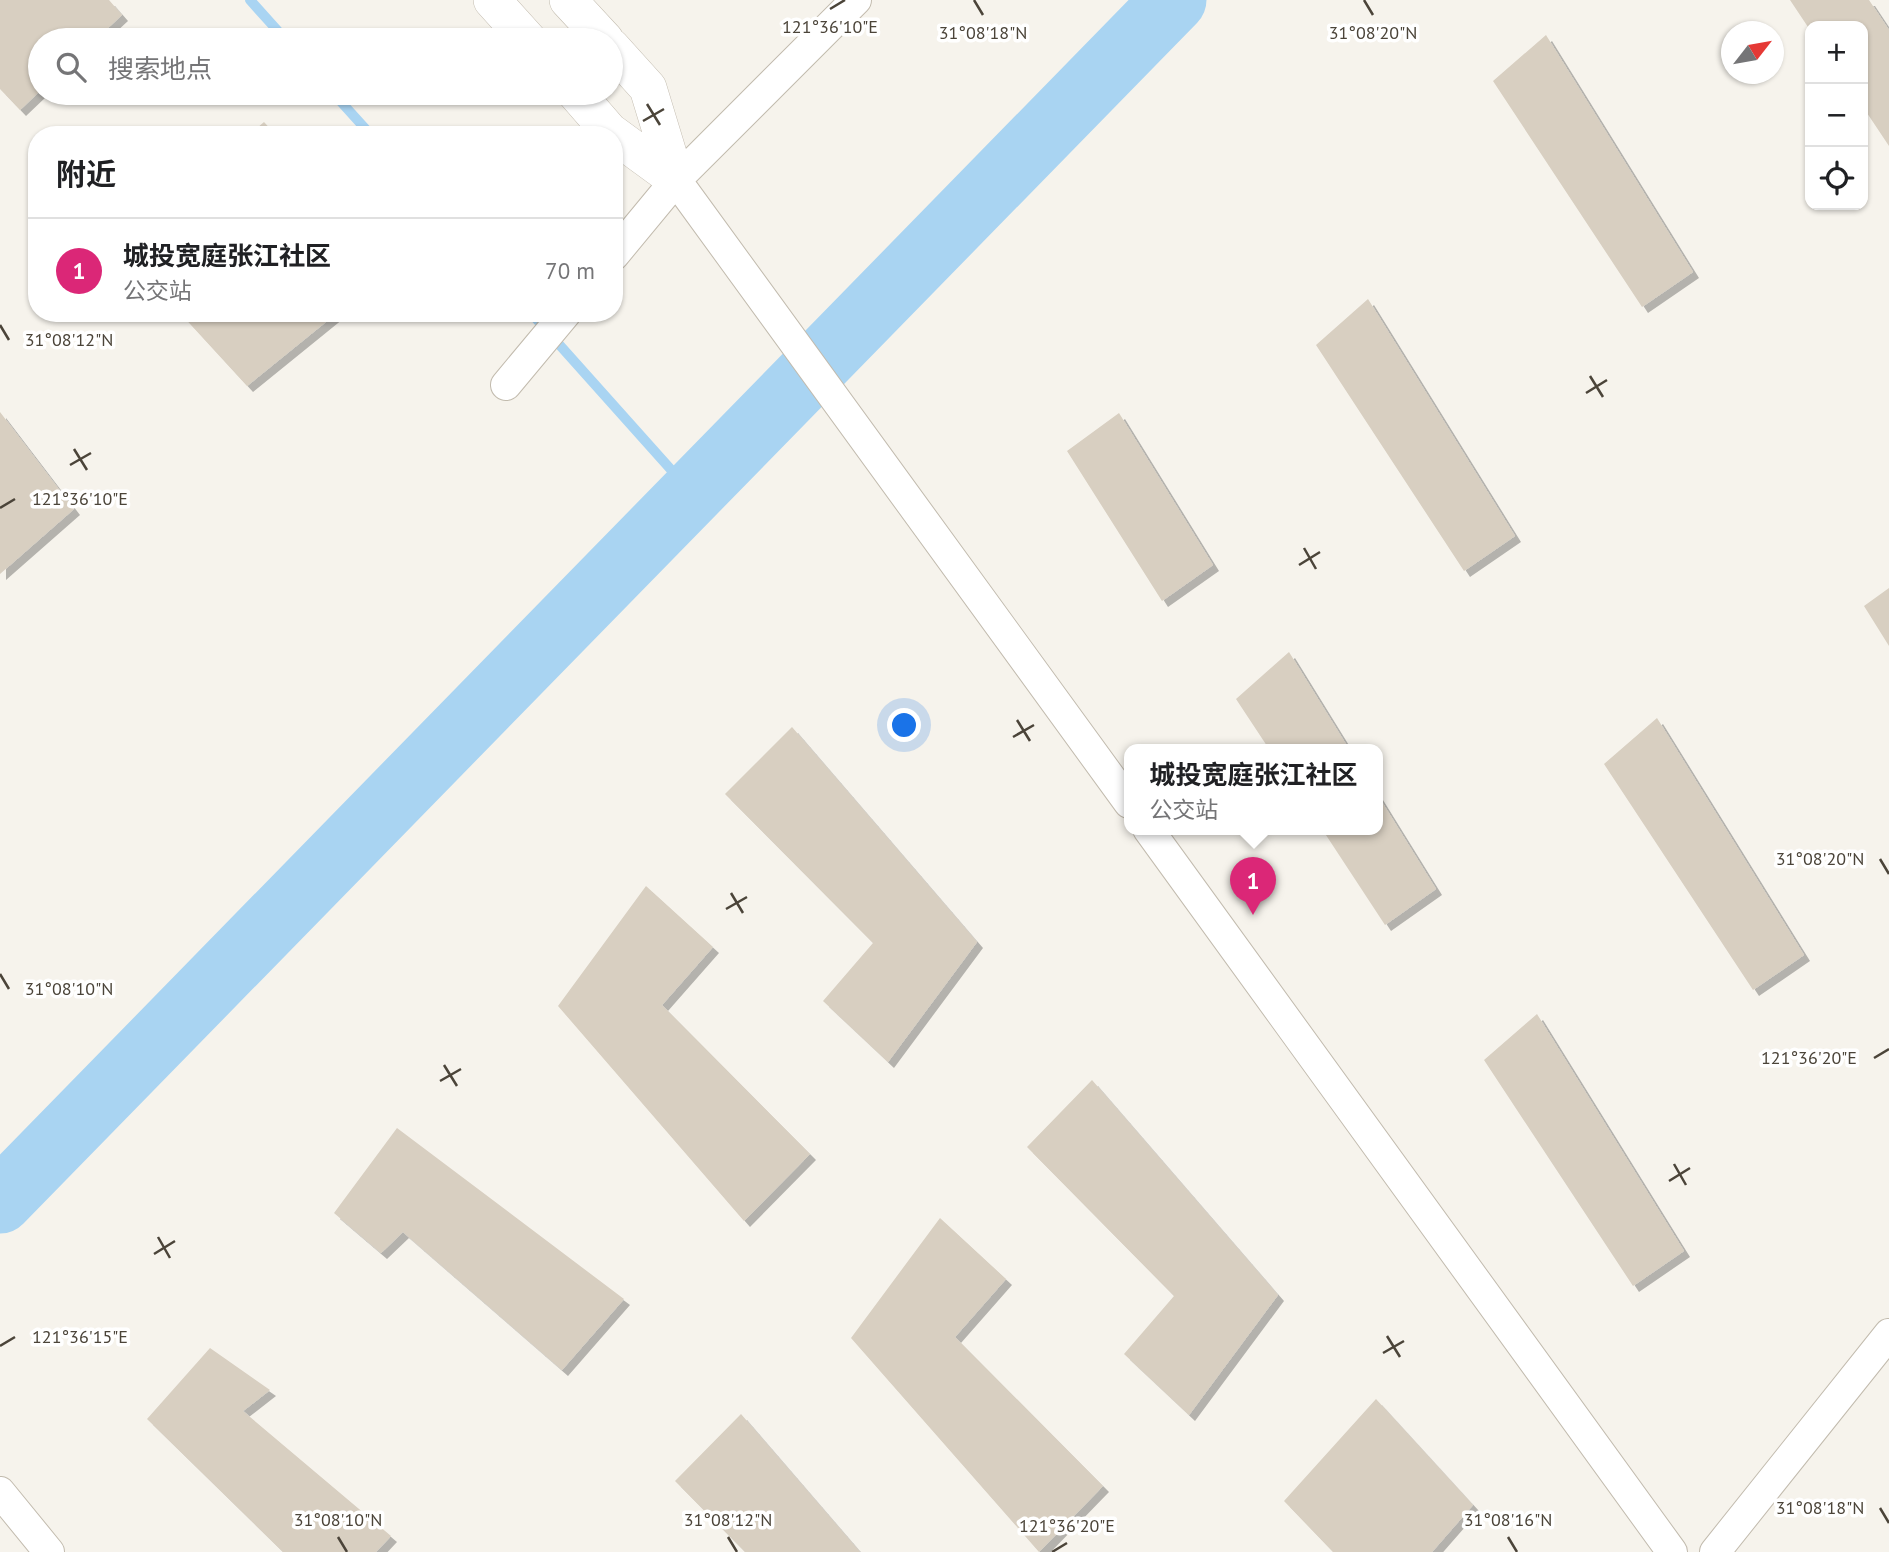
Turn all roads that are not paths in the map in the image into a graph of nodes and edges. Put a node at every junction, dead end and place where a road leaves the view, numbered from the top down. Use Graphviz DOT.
graph roads {
  1 [pos="492,0"];
  2 [pos="568,0"];
  3 [pos="856,0"];
  4 [pos="517,28"];
  5 [pos="594,28"];
  6 [pos="623,60"];
  7 [pos="587,105"];
  8 [pos="606,126"];
  9 [pos="623,141"];
  10 [pos="676,180"];
  11 [pos="623,244"];
  12 [pos="558,322"];
  13 [pos="506,385"];
  14 [pos="1124,796"];
  15 [pos="1151,835"];
  16 [pos="1889,1334"];
  17 [pos="0,1492"];
  18 [pos="49,1552"];
  19 [pos="1672,1552"];
  20 [pos="1715,1552"];
  1 -- 4 [label="street"];
  2 -- 5 [label="street"];
  3 -- 10 [label="street"];
  6 -- 10 [label="street"];
  7 -- 8 [label="street"];
  9 -- 10 [label="street"];
  10 -- 11 [label="street"];
  10 -- 14 [label="street"];
  12 -- 13 [label="street"];
  15 -- 19 [label="street"];
  16 -- 20 [label="street"];
  17 -- 18 [label="street"];
}
